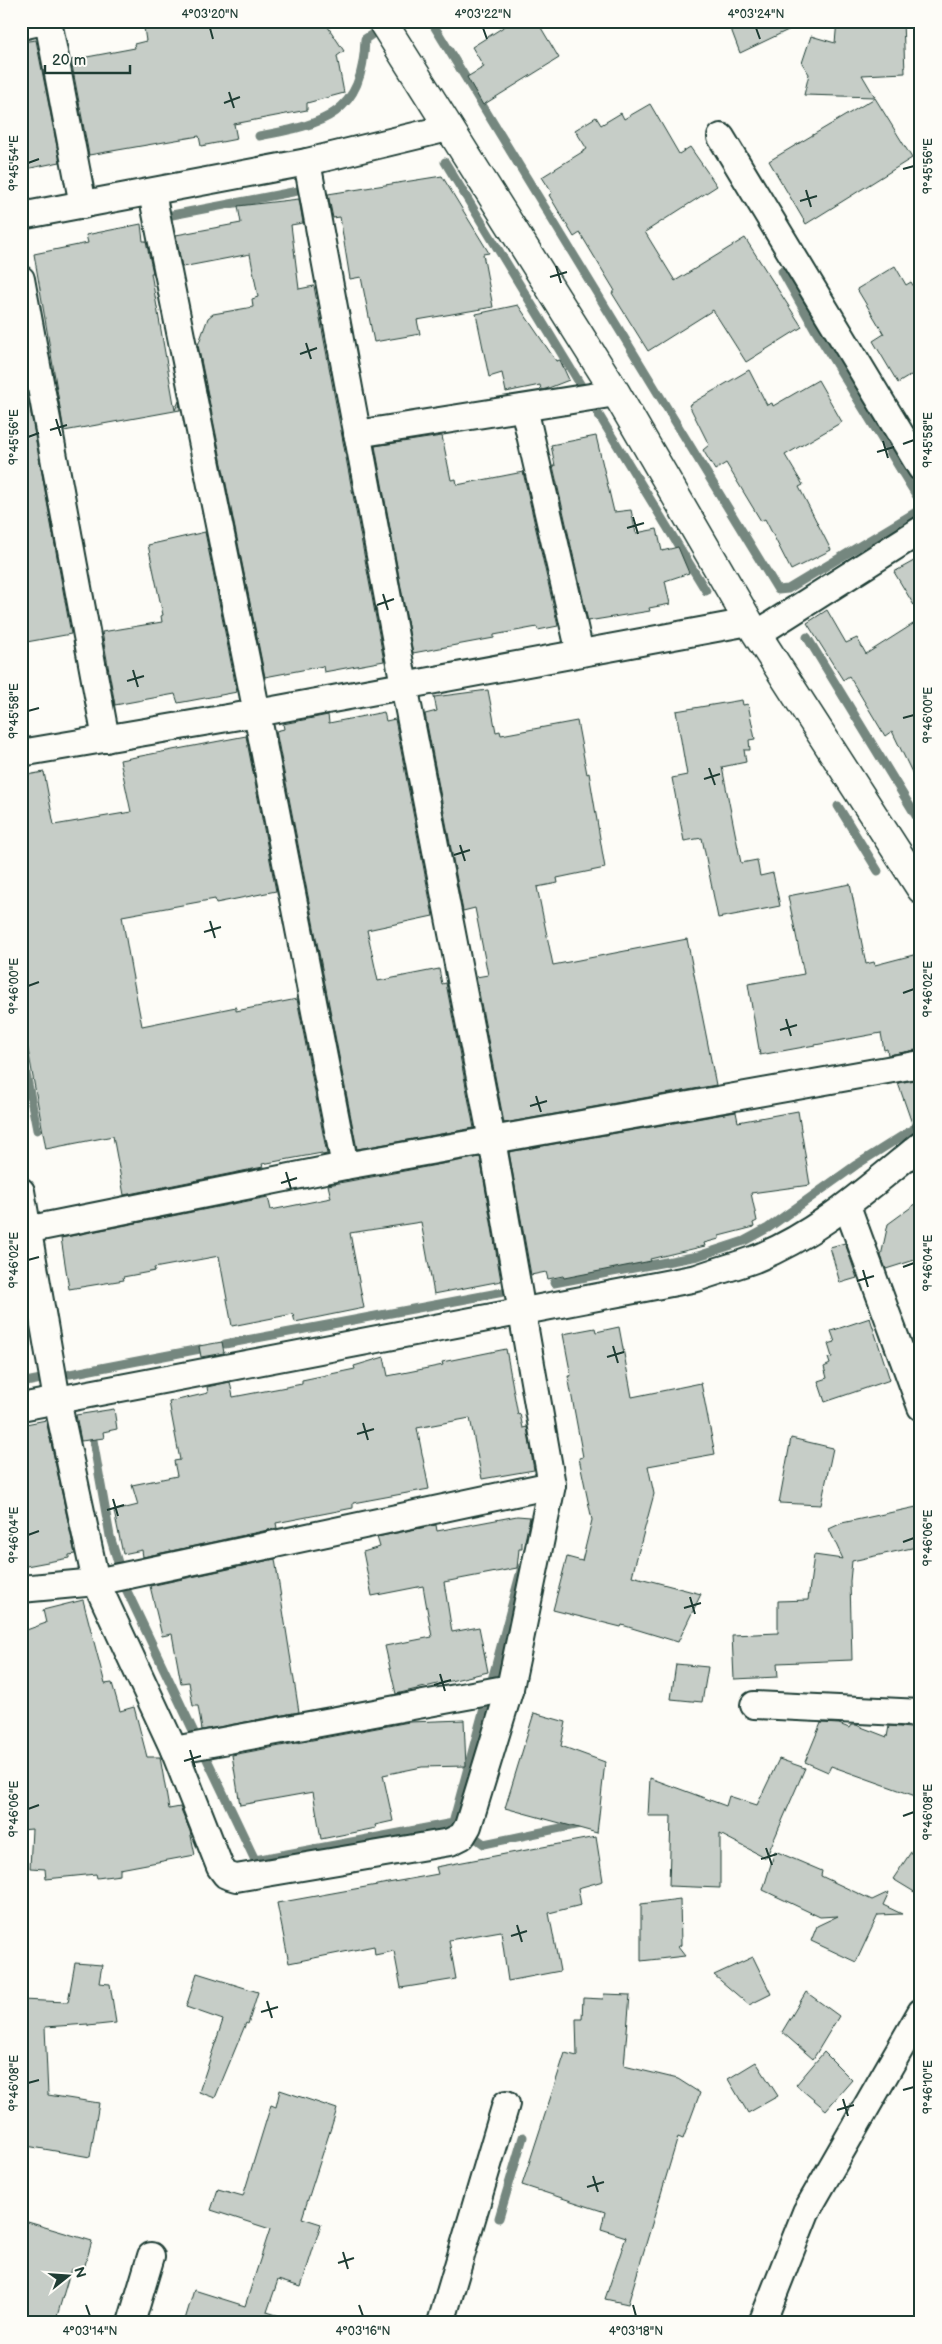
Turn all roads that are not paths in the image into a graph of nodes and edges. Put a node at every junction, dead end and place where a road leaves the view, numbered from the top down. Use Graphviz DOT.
graph roads {
  1 [pos="46,21"];
  2 [pos="382,21"];
  3 [pos="21,26"];
  4 [pos="448,128"];
  5 [pos="721,137"];
  6 [pos="307,162"];
  7 [pos="152,193"];
  8 [pos="83,205"];
  9 [pos="21,216"];
  10 [pos="21,279"];
  11 [pos="616,393"];
  12 [pos="524,408"];
  13 [pos="357,434"];
  14 [pos="921,468"];
  15 [pos="921,530"];
  16 [pos="753,628"];
  17 [pos="580,653"];
  18 [pos="404,685"];
  19 [pos="257,713"];
  20 [pos="106,739"];
  21 [pos="21,753"];
  22 [pos="921,889"];
  23 [pos="921,1064"];
  24 [pos="492,1140"];
  25 [pos="921,1145"];
  26 [pos="345,1166"];
  27 [pos="21,1191"];
  28 [pos="847,1206"];
  29 [pos="25,1230"];
  30 [pos="521,1313"];
  31 [pos="57,1400"];
  32 [pos="21,1407"];
  33 [pos="921,1407"];
  34 [pos="552,1485"];
  35 [pos="96,1582"];
  36 [pos="21,1589"];
  37 [pos="510,1688"];
  38 [pos="754,1705"];
  39 [pos="921,1713"];
  40 [pos="174,1750"];
  41 [pos="921,2012"];
  42 [pos="506,2104"];
  43 [pos="151,2256"];
  44 [pos="131,2323"];
  45 [pos="440,2323"];
  46 [pos="762,2323"];
  1 -- 3 [label="street"];
  1 -- 8 [label="street"];
  2 -- 4 [label="main road"];
  4 -- 6 [label="street"];
  4 -- 11 [label="main road"];
  5 -- 14 [label="street"];
  6 -- 7 [label="street"];
  6 -- 13 [label="street"];
  7 -- 8 [label="street"];
  7 -- 19 [label="street"];
  8 -- 9 [label="street"];
  10 -- 20 [label="street"];
  11 -- 12 [label="street"];
  11 -- 16 [label="main road"];
  12 -- 13 [label="street"];
  12 -- 17 [label="street"];
  13 -- 18 [label="street"];
  15 -- 16 [label="street"];
  16 -- 17 [label="street"];
  16 -- 22 [label="main road"];
  17 -- 18 [label="street"];
  18 -- 19 [label="street"];
  18 -- 24 [label="street"];
  19 -- 20 [label="street"];
  19 -- 26 [label="street"];
  20 -- 21 [label="street"];
  23 -- 24 [label="street"];
  24 -- 26 [label="street"];
  24 -- 30 [label="street"];
  25 -- 28 [label="street"];
  26 -- 29 [label="street"];
  27 -- 29 [label="street"];
  28 -- 30 [label="street"];
  28 -- 33 [label="street"];
  29 -- 31 [label="street"];
  30 -- 31 [label="street"];
  30 -- 34 [label="street"];
  31 -- 32 [label="street"];
  31 -- 35 [label="street"];
  34 -- 35 [label="street"];
  34 -- 37 [label="street"];
  35 -- 36 [label="street"];
  35 -- 40 [label="street"];
  37 -- 40 [label="street"];
  37 -- 40 [label="street"];
  38 -- 39 [label="street"];
  41 -- 46 [label="street"];
  42 -- 45 [label="street"];
  43 -- 44 [label="street"];
}
